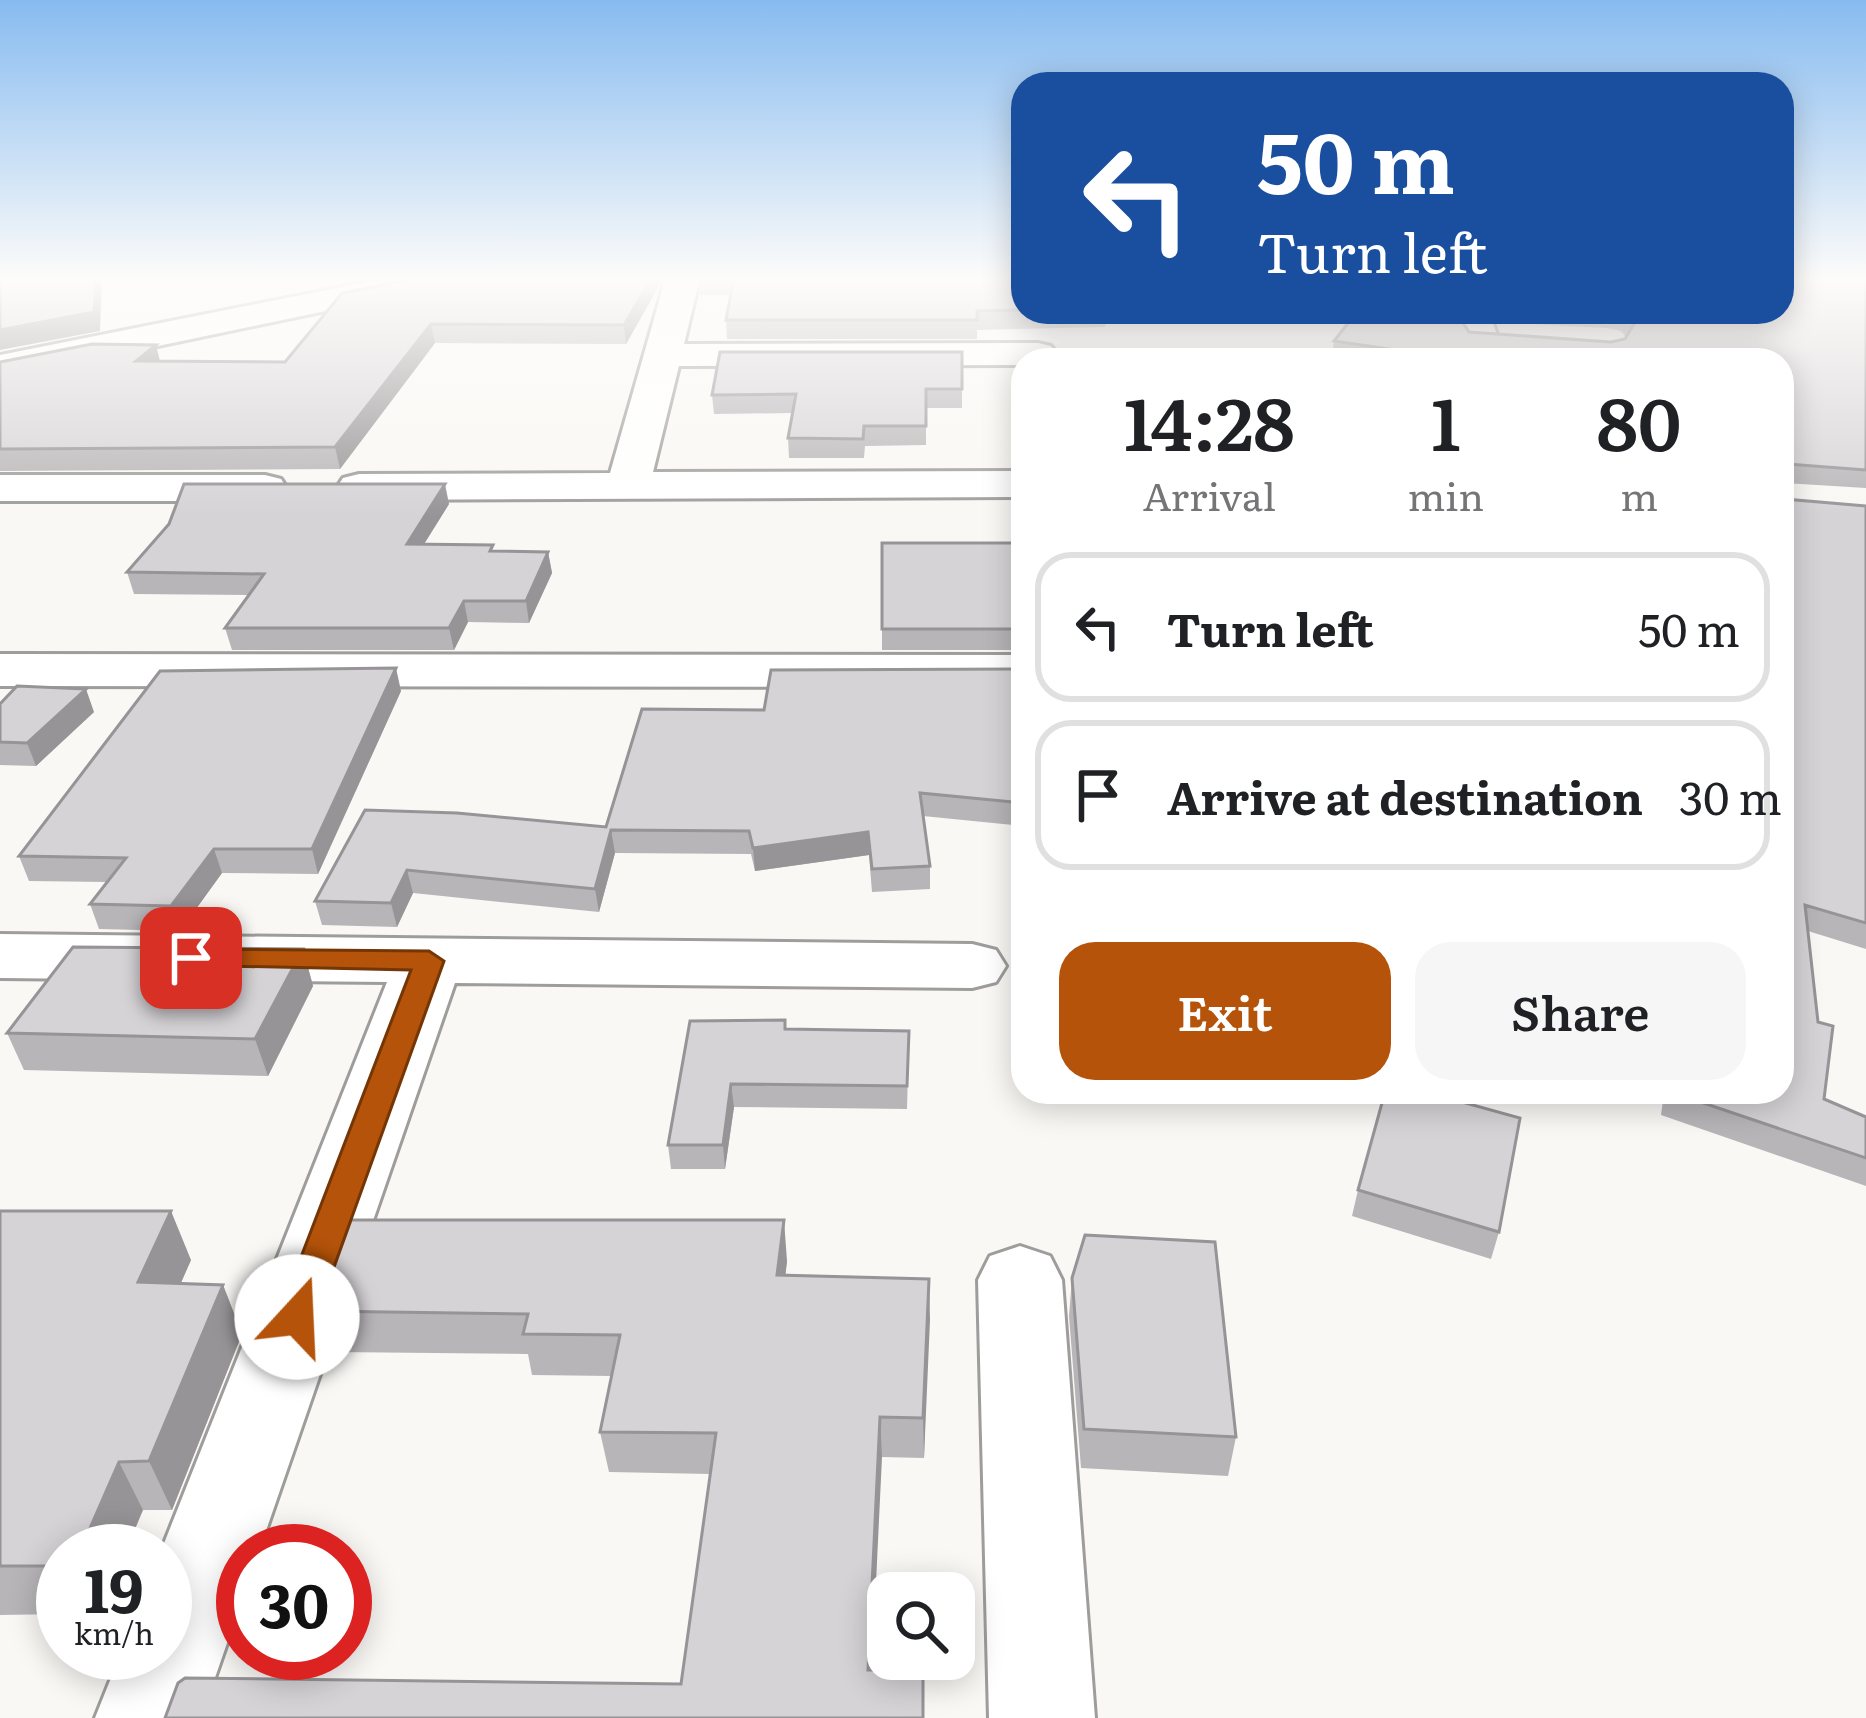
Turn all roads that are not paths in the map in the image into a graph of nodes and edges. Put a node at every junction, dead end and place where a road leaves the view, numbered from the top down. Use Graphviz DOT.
graph roads {
  1 [pos="50,357"];
  2 [pos="660,357"];
  3 [pos="17,364"];
  4 [pos="0,389"];
  5 [pos="1011,484"];
  6 [pos="628,487"];
  7 [pos="0,488"];
  8 [pos="0,670"];
  9 [pos="1011,671"];
  10 [pos="0,956"];
  11 [pos="429,961"];
  12 [pos="972,966"];
  13 [pos="1020,1280"];
  14 [pos="148,1718"];
  15 [pos="1042,1718"];
  1 -- 3 [label="street"];
  2 -- 6 [label="street"];
  3 -- 4 [label="street"];
  5 -- 6 [label="street"];
  6 -- 7 [label="street"];
  8 -- 9 [label="street"];
  10 -- 11 [label="street"];
  11 -- 12 [label="street"];
  11 -- 14 [label="street"];
  13 -- 15 [label="street"];
}
